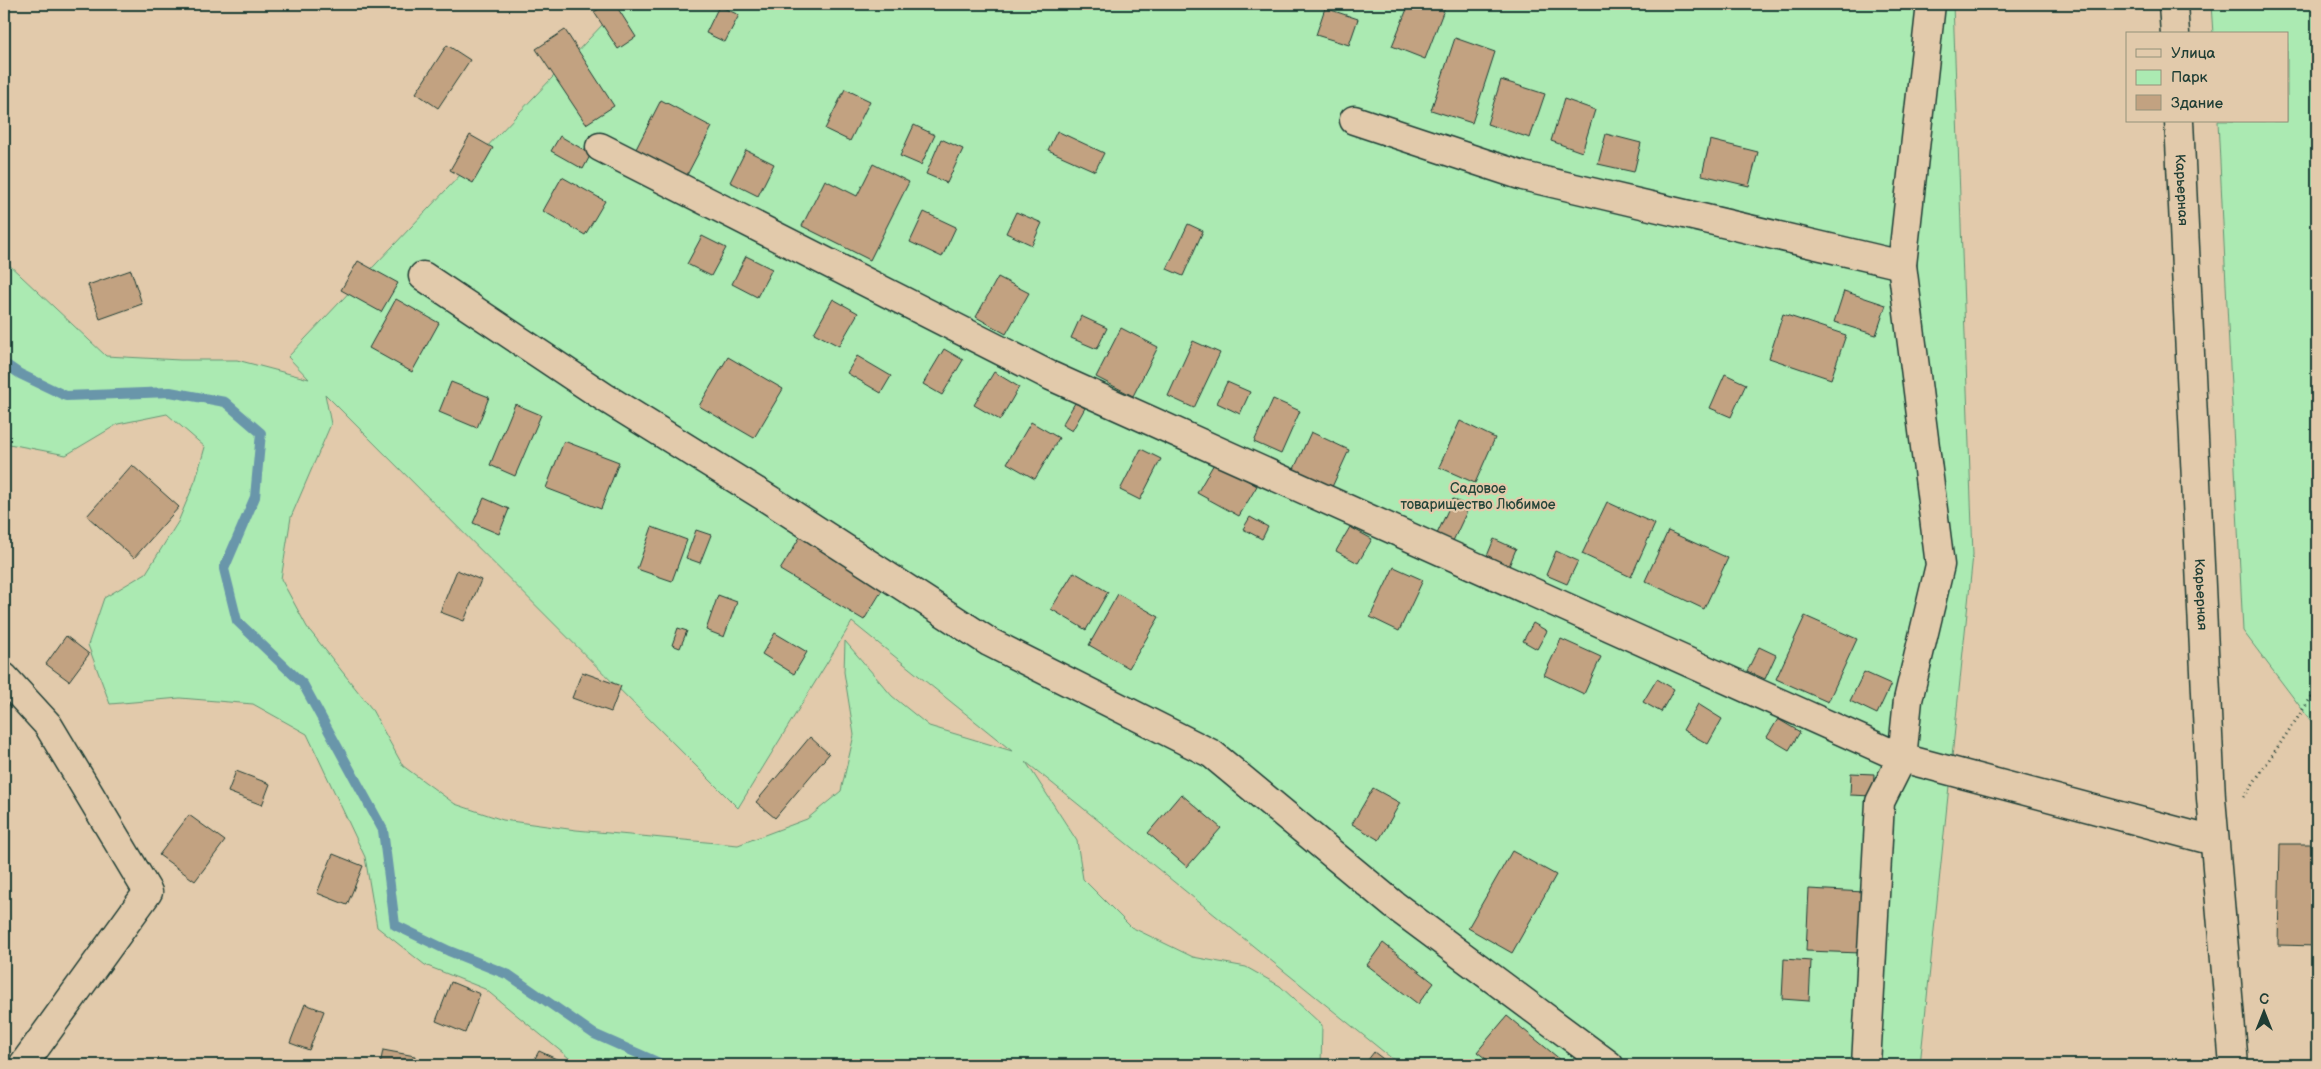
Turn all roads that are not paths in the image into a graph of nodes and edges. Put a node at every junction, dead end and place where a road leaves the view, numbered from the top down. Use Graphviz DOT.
graph roads {
  1 [pos="1931,4"];
  2 [pos="2173,4"];
  3 [pos="2175,32"];
  4 [pos="1354,120"];
  5 [pos="2179,122"];
  6 [pos="600,148"];
  7 [pos="1902,265"];
  8 [pos="423,276"];
  9 [pos="4,677"];
  10 [pos="1902,758"];
  11 [pos="2214,841"];
  12 [pos="23,1065"];
  13 [pos="1609,1065"];
  14 [pos="1866,1065"];
  15 [pos="2234,1065"];
  1 -- 7 [label="street"];
  2 -- 3 [label="street"];
  4 -- 7 [label="street"];
  5 -- 11 [label="street, Карьерная"];
  6 -- 10 [label="street"];
  7 -- 10 [label="street"];
  8 -- 13 [label="street"];
  9 -- 12 [label="street"];
  10 -- 11 [label="street"];
  10 -- 14 [label="street"];
  11 -- 15 [label="street, Карьерная"];
}
